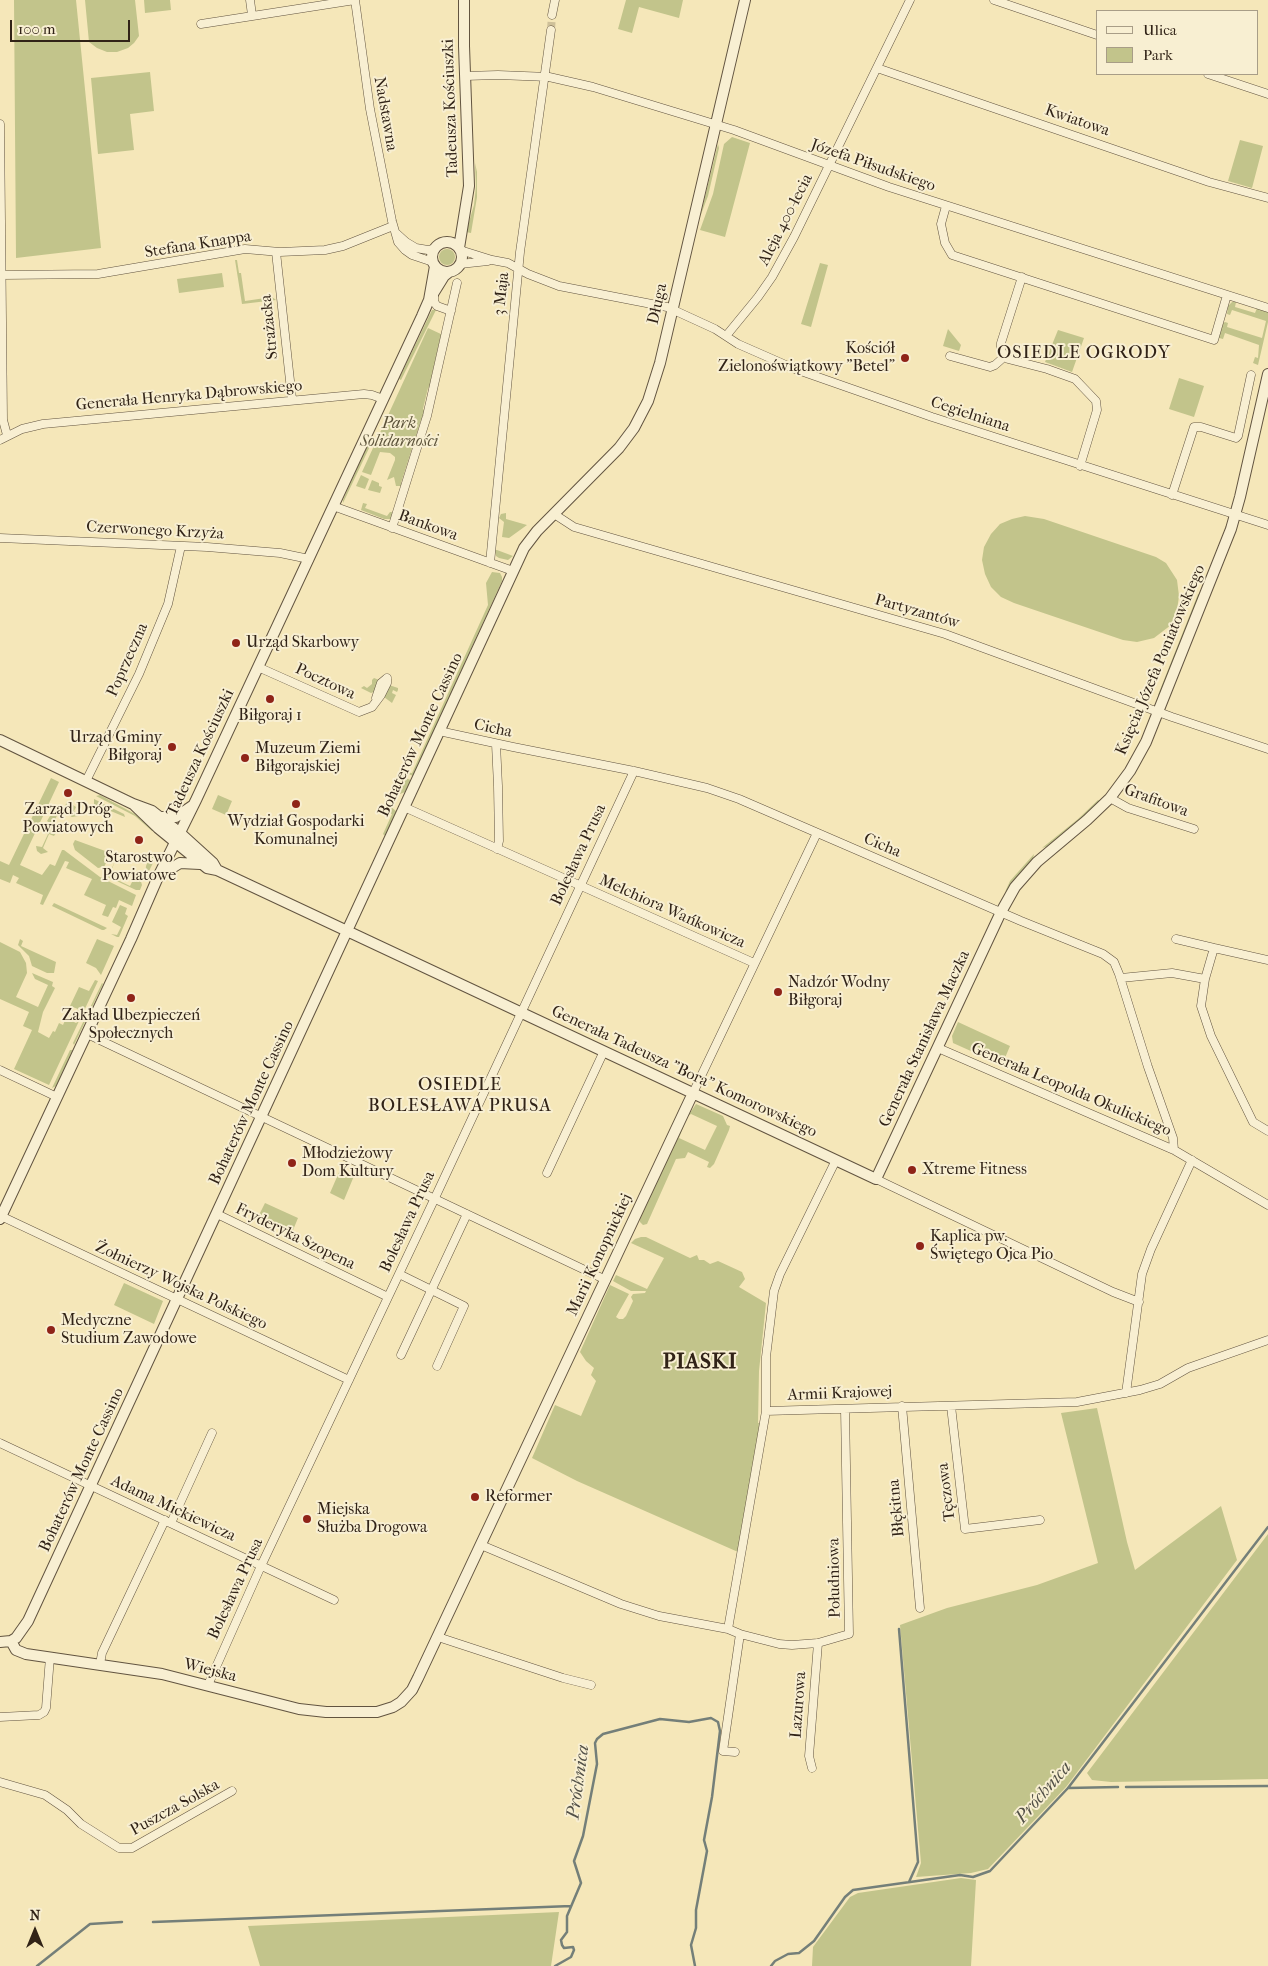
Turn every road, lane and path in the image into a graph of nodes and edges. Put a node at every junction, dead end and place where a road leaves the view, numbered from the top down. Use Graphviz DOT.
graph roads {
  1 [pos="250,0"];
  2 [pos="355,0"];
  3 [pos="464,0"];
  4 [pos="555,0"];
  5 [pos="745,0"];
  6 [pos="910,0"];
  7 [pos="994,0"];
  8 [pos="252,15"];
  9 [pos="552,15"];
  10 [pos="201,24"];
  11 [pos="550,30"];
  12 [pos="1096,35"];
  13 [pos="877,68"];
  14 [pos="1211,75"];
  15 [pos="465,76"];
  16 [pos="543,76"];
  17 [pos="1268,94"];
  18 [pos="0,124"];
  19 [pos="715,124"];
  20 [pos="829,166"];
  21 [pos="1268,198"];
  22 [pos="946,206"];
  23 [pos="465,214"];
  24 [pos="394,228"];
  25 [pos="446,242"];
  26 [pos="434,249"];
  27 [pos="459,249"];
  28 [pos="276,252"];
  29 [pos="492,260"];
  30 [pos="434,264"];
  31 [pos="460,264"];
  32 [pos="518,268"];
  33 [pos="449,272"];
  34 [pos="2,275"];
  35 [pos="1022,277"];
  36 [pos="457,283"];
  37 [pos="1227,295"];
  38 [pos="431,297"];
  39 [pos="1268,308"];
  40 [pos="672,309"];
  41 [pos="451,311"];
  42 [pos="726,336"];
  43 [pos="950,356"];
  44 [pos="1004,357"];
  45 [pos="1268,374"];
  46 [pos="1251,375"];
  47 [pos="383,399"];
  48 [pos="292,400"];
  49 [pos="4,438"];
  50 [pos="1080,466"];
  51 [pos="1172,495"];
  52 [pos="333,506"];
  53 [pos="554,514"];
  54 [pos="1235,515"];
  55 [pos="1268,525"];
  56 [pos="392,528"];
  57 [pos="0,538"];
  58 [pos="181,546"];
  59 [pos="308,559"];
  60 [pos="490,563"];
  61 [pos="513,571"];
  62 [pos="258,667"];
  63 [pos="376,700"];
  64 [pos="1158,712"];
  65 [pos="440,731"];
  66 [pos="0,740"];
  67 [pos="496,744"];
  68 [pos="1268,749"];
  69 [pos="634,770"];
  70 [pos="86,782"];
  71 [pos="1110,798"];
  72 [pos="133,804"];
  73 [pos="194,804"];
  74 [pos="404,808"];
  75 [pos="160,816"];
  76 [pos="1194,829"];
  77 [pos="817,833"];
  78 [pos="177,838"];
  79 [pos="497,849"];
  80 [pos="201,864"];
  81 [pos="217,870"];
  82 [pos="158,877"];
  83 [pos="580,887"];
  84 [pos="1001,912"];
  85 [pos="348,931"];
  86 [pos="1176,939"];
  87 [pos="1214,948"];
  88 [pos="1268,960"];
  89 [pos="754,963"];
  90 [pos="1121,978"];
  91 [pos="1206,979"];
  92 [pos="521,1013"];
  93 [pos="87,1034"];
  94 [pos="938,1048"];
  95 [pos="604,1051"];
  96 [pos="0,1070"];
  97 [pos="693,1093"];
  98 [pos="57,1097"];
  99 [pos="262,1116"];
  100 [pos="1268,1131"];
  101 [pos="1174,1150"];
  102 [pos="836,1160"];
  103 [pos="1192,1160"];
  104 [pos="547,1173"];
  105 [pos="876,1179"];
  106 [pos="435,1199"];
  107 [pos="1268,1205"];
  108 [pos="217,1214"];
  109 [pos="467,1214"];
  110 [pos="1,1218"];
  111 [pos="405,1262"];
  112 [pos="399,1274"];
  113 [pos="606,1280"];
  114 [pos="412,1281"];
  115 [pos="431,1290"];
  116 [pos="388,1297"];
  117 [pos="178,1300"];
  118 [pos="1139,1302"];
  119 [pos="1268,1340"];
  120 [pos="401,1355"];
  121 [pos="437,1366"];
  122 [pos="349,1380"];
  123 [pos="1126,1392"];
  124 [pos="902,1406"];
  125 [pos="951,1406"];
  126 [pos="846,1409"];
  127 [pos="766,1411"];
  128 [pos="212,1433"];
  129 [pos="0,1442"];
  130 [pos="91,1485"];
  131 [pos="1040,1520"];
  132 [pos="168,1522"];
  133 [pos="481,1545"];
  134 [pos="261,1566"];
  135 [pos="334,1600"];
  136 [pos="920,1608"];
  137 [pos="728,1629"];
  138 [pos="740,1634"];
  139 [pos="438,1637"];
  140 [pos="5,1641"];
  141 [pos="818,1643"];
  142 [pos="50,1657"];
  143 [pos="100,1664"];
  144 [pos="208,1685"];
  145 [pos="591,1685"];
  146 [pos="412,1690"];
  147 [pos="0,1717"];
  148 [pos="735,1752"];
  149 [pos="812,1768"];
  150 [pos="0,1782"];
  151 [pos="232,1791"];
  1 -- 8 [label="street"];
  2 -- 8 [label="street"];
  2 -- 24 [label="street, Nadstawna"];
  3 -- 15 [label="street, Tadeusza Kościuszki"];
  4 -- 9 [label="street"];
  5 -- 19 [label="street, Długa"];
  6 -- 13 [label="street, Aleja 400-lecia"];
  7 -- 12 [label="street"];
  8 -- 10 [label="street"];
  11 -- 16 [label="street, 3 Maja"];
  13 -- 20 [label="street, Aleja 400-lecia"];
  13 -- 21 [label="street, Kwiatowa"];
  14 -- 17 [label="street"];
  15 -- 16 [label="street, Józefa Piłsudskiego"];
  15 -- 23 [label="street, Tadeusza Kościuszki"];
  16 -- 19 [label="street, Józefa Piłsudskiego"];
  16 -- 32 [label="street, 3 Maja"];
  18 -- 34 [label="street"];
  19 -- 20 [label="street, Józefa Piłsudskiego"];
  19 -- 40 [label="street, Długa"];
  20 -- 22 [label="street, Józefa Piłsudskiego"];
  20 -- 42 [label="street, Aleja 400-lecia"];
  22 -- 35 [label="street"];
  22 -- 37 [label="street, Józefa Piłsudskiego"];
  23 -- 25 [label="street, Tadeusza Kościuszki"];
  23 -- 27 [label="street, Tadeusza Kościuszki"];
  24 -- 26 [label="street"];
  24 -- 28 [label="street, Stefana Knappa"];
  24 -- 30 [label="street, Nadstawna"];
  25 -- 26 [label="street"];
  25 -- 27 [label="street"];
  26 -- 30 [label="street"];
  27 -- 29 [label="street, Cegielniana"];
  27 -- 31 [label="street"];
  28 -- 34 [label="street, Stefana Knappa"];
  28 -- 48 [label="street, Strażacka"];
  29 -- 31 [label="street"];
  29 -- 32 [label="street, Cegielniana"];
  30 -- 33 [label="street"];
  30 -- 38 [label="street, Tadeusza Kościuszki"];
  31 -- 33 [label="street"];
  32 -- 40 [label="street, Cegielniana"];
  32 -- 60 [label="street, 3 Maja"];
  33 -- 38 [label="street, Tadeusza Kościuszki"];
  34 -- 49 [label="street"];
  35 -- 37 [label="street"];
  35 -- 44 [label="street"];
  36 -- 41 [label="street"];
  37 -- 39 [label="street, Józefa Piłsudskiego"];
  38 -- 41 [label="street"];
  38 -- 47 [label="street, Tadeusza Kościuszki"];
  40 -- 42 [label="street, Cegielniana"];
  40 -- 53 [label="street, Długa"];
  41 -- 56 [label="street"];
  42 -- 50 [label="street, Cegielniana"];
  43 -- 44 [label="street"];
  44 -- 50 [label="street"];
  45 -- 54 [label="street, Księcia Józefa Poniatowskiego"];
  46 -- 51 [label="street"];
  47 -- 48 [label="street, Generała Henryka Dąbrowskiego"];
  47 -- 52 [label="street, Tadeusza Kościuszki"];
  48 -- 49 [label="street, Generała Henryka Dąbrowskiego"];
  50 -- 51 [label="street, Cegielniana"];
  51 -- 54 [label="street, Cegielniana"];
  52 -- 56 [label="street, Bankowa"];
  52 -- 59 [label="street, Tadeusza Kościuszki"];
  53 -- 61 [label="street, Długa"];
  53 -- 64 [label="street, Partyzantów"];
  54 -- 55 [label="street, Cegielniana"];
  54 -- 64 [label="street, Księcia Józefa Poniatowskiego"];
  56 -- 60 [label="street, Bankowa"];
  57 -- 58 [label="street, Czerwonego Krzyża"];
  58 -- 59 [label="street, Czerwonego Krzyża"];
  58 -- 70 [label="street, Poprzeczna"];
  59 -- 62 [label="street, Tadeusza Kościuszki"];
  60 -- 61 [label="street, Bankowa"];
  61 -- 65 [label="street, Bohaterów Monte Cassino"];
  62 -- 63 [label="street, Pocztowa"];
  62 -- 73 [label="street, Tadeusza Kościuszki"];
  64 -- 68 [label="street, Partyzantów"];
  64 -- 71 [label="street, Księcia Józefa Poniatowskiego"];
  65 -- 67 [label="street, Cicha"];
  65 -- 74 [label="street, Bohaterów Monte Cassino"];
  66 -- 70 [label="street"];
  67 -- 69 [label="street, Cicha"];
  67 -- 79 [label="street"];
  69 -- 77 [label="street, Cicha"];
  69 -- 83 [label="street, Bolesława Prusa"];
  70 -- 72 [label="street"];
  71 -- 76 [label="street, Grafitowa"];
  71 -- 84 [label="street, Księcia Józefa Poniatowskiego"];
  72 -- 75 [label="street"];
  72 -- 78 [label="street"];
  73 -- 75 [label="street"];
  73 -- 78 [label="street, Tadeusza Kościuszki"];
  74 -- 79 [label="street, Melchiora Wańkowicza"];
  74 -- 85 [label="street, Bohaterów Monte Cassino"];
  75 -- 78 [label="street"];
  77 -- 84 [label="street, Cicha"];
  77 -- 89 [label="street, Marii Konopnickiej"];
  78 -- 80 [label="street, Generała Tadeusza \"Bora\" Komorowskiego"];
  78 -- 81 [label="street, Generała Tadeusza \"Bora\" Komorowskiego"];
  78 -- 82 [label="street, Tadeusza Kościuszki"];
  79 -- 83 [label="street, Melchiora Wańkowicza"];
  80 -- 81 [label="street, Generała Tadeusza \"Bora\" Komorowskiego"];
  80 -- 82 [label="street"];
  81 -- 85 [label="street, Generała Tadeusza \"Bora\" Komorowskiego"];
  82 -- 93 [label="street, Tadeusza Kościuszki"];
  83 -- 89 [label="street, Melchiora Wańkowicza"];
  83 -- 92 [label="street, Bolesława Prusa"];
  84 -- 90 [label="street, Cicha"];
  84 -- 94 [label="street, Generała Stanisława Maczka"];
  85 -- 92 [label="street, Generała Tadeusza \"Bora\" Komorowskiego"];
  85 -- 99 [label="street, Bohaterów Monte Cassino"];
  86 -- 87 [label="street"];
  87 -- 88 [label="street"];
  87 -- 91 [label="street"];
  89 -- 97 [label="street, Marii Konopnickiej"];
  90 -- 91 [label="street"];
  90 -- 101 [label="street, Cicha"];
  91 -- 100 [label="street"];
  92 -- 95 [label="street, Generała Tadeusza \"Bora\" Komorowskiego"];
  92 -- 106 [label="street, Bolesława Prusa"];
  93 -- 98 [label="street, Tadeusza Kościuszki"];
  93 -- 99 [label="street"];
  94 -- 101 [label="street, Generała Leopolda Okulickiego"];
  94 -- 105 [label="street, Generała Stanisława Maczka"];
  95 -- 97 [label="street, Generała Tadeusza \"Bora\" Komorowskiego"];
  95 -- 104 [label="street"];
  96 -- 98 [label="street"];
  97 -- 102 [label="street, Generała Tadeusza \"Bora\" Komorowskiego"];
  97 -- 113 [label="street, Marii Konopnickiej"];
  98 -- 110 [label="street, Tadeusza Kościuszki"];
  99 -- 106 [label="street"];
  99 -- 108 [label="street, Bohaterów Monte Cassino"];
  101 -- 103 [label="street, Generała Leopolda Okulickiego"];
  102 -- 105 [label="street, Generała Tadeusza \"Bora\" Komorowskiego"];
  102 -- 127 [label="street"];
  103 -- 107 [label="street, Generała Leopolda Okulickiego"];
  103 -- 118 [label="street"];
  105 -- 118 [label="street, Generała Tadeusza \"Bora\" Komorowskiego"];
  106 -- 109 [label="street"];
  106 -- 111 [label="street, Bolesława Prusa"];
  108 -- 116 [label="street, Fryderyka Szopena"];
  108 -- 117 [label="street, Bohaterów Monte Cassino"];
  109 -- 113 [label="street"];
  109 -- 115 [label="street"];
  110 -- 117 [label="street, Żołnierzy Wojska Polskiego"];
  111 -- 112 [label="street, Bolesława Prusa"];
  111 -- 114 [label="street"];
  112 -- 114 [label="street"];
  112 -- 116 [label="street, Bolesława Prusa"];
  113 -- 133 [label="street, Marii Konopnickiej"];
  114 -- 115 [label="street"];
  115 -- 120 [label="street"];
  115 -- 121 [label="street"];
  116 -- 122 [label="street, Bolesława Prusa"];
  117 -- 122 [label="street, Żołnierzy Wojska Polskiego"];
  117 -- 130 [label="street, Bohaterów Monte Cassino"];
  118 -- 123 [label="street"];
  119 -- 123 [label="street, Armii Krajowej"];
  122 -- 134 [label="street, Bolesława Prusa"];
  123 -- 125 [label="street, Armii Krajowej"];
  124 -- 125 [label="street, Armii Krajowej"];
  124 -- 126 [label="street, Armii Krajowej"];
  124 -- 136 [label="street, Błękitna"];
  125 -- 131 [label="street, Tęczowa"];
  126 -- 127 [label="street, Armii Krajowej"];
  126 -- 141 [label="street, Południowa"];
  127 -- 137 [label="street, Armii Krajowej"];
  128 -- 132 [label="street"];
  129 -- 130 [label="street, Adama Mickiewicza"];
  130 -- 132 [label="street, Adama Mickiewicza"];
  130 -- 140 [label="street, Bohaterów Monte Cassino"];
  132 -- 134 [label="street, Adama Mickiewicza"];
  132 -- 143 [label="street"];
  133 -- 137 [label="street"];
  133 -- 139 [label="street, Marii Konopnickiej"];
  134 -- 135 [label="street, Adama Mickiewicza"];
  134 -- 144 [label="street, Bolesława Prusa"];
  137 -- 138 [label="street"];
  138 -- 141 [label="street, Południowa"];
  138 -- 148 [label="street"];
  139 -- 145 [label="street"];
  139 -- 146 [label="street, Marii Konopnickiej"];
  140 -- 142 [label="street, Wiejska"];
  141 -- 149 [label="street, Lazurowa"];
  142 -- 143 [label="street, Wiejska"];
  142 -- 147 [label="street"];
  143 -- 144 [label="street, Wiejska"];
  144 -- 146 [label="street, Wiejska"];
  150 -- 151 [label="street, Puszcza Solska"];
}
